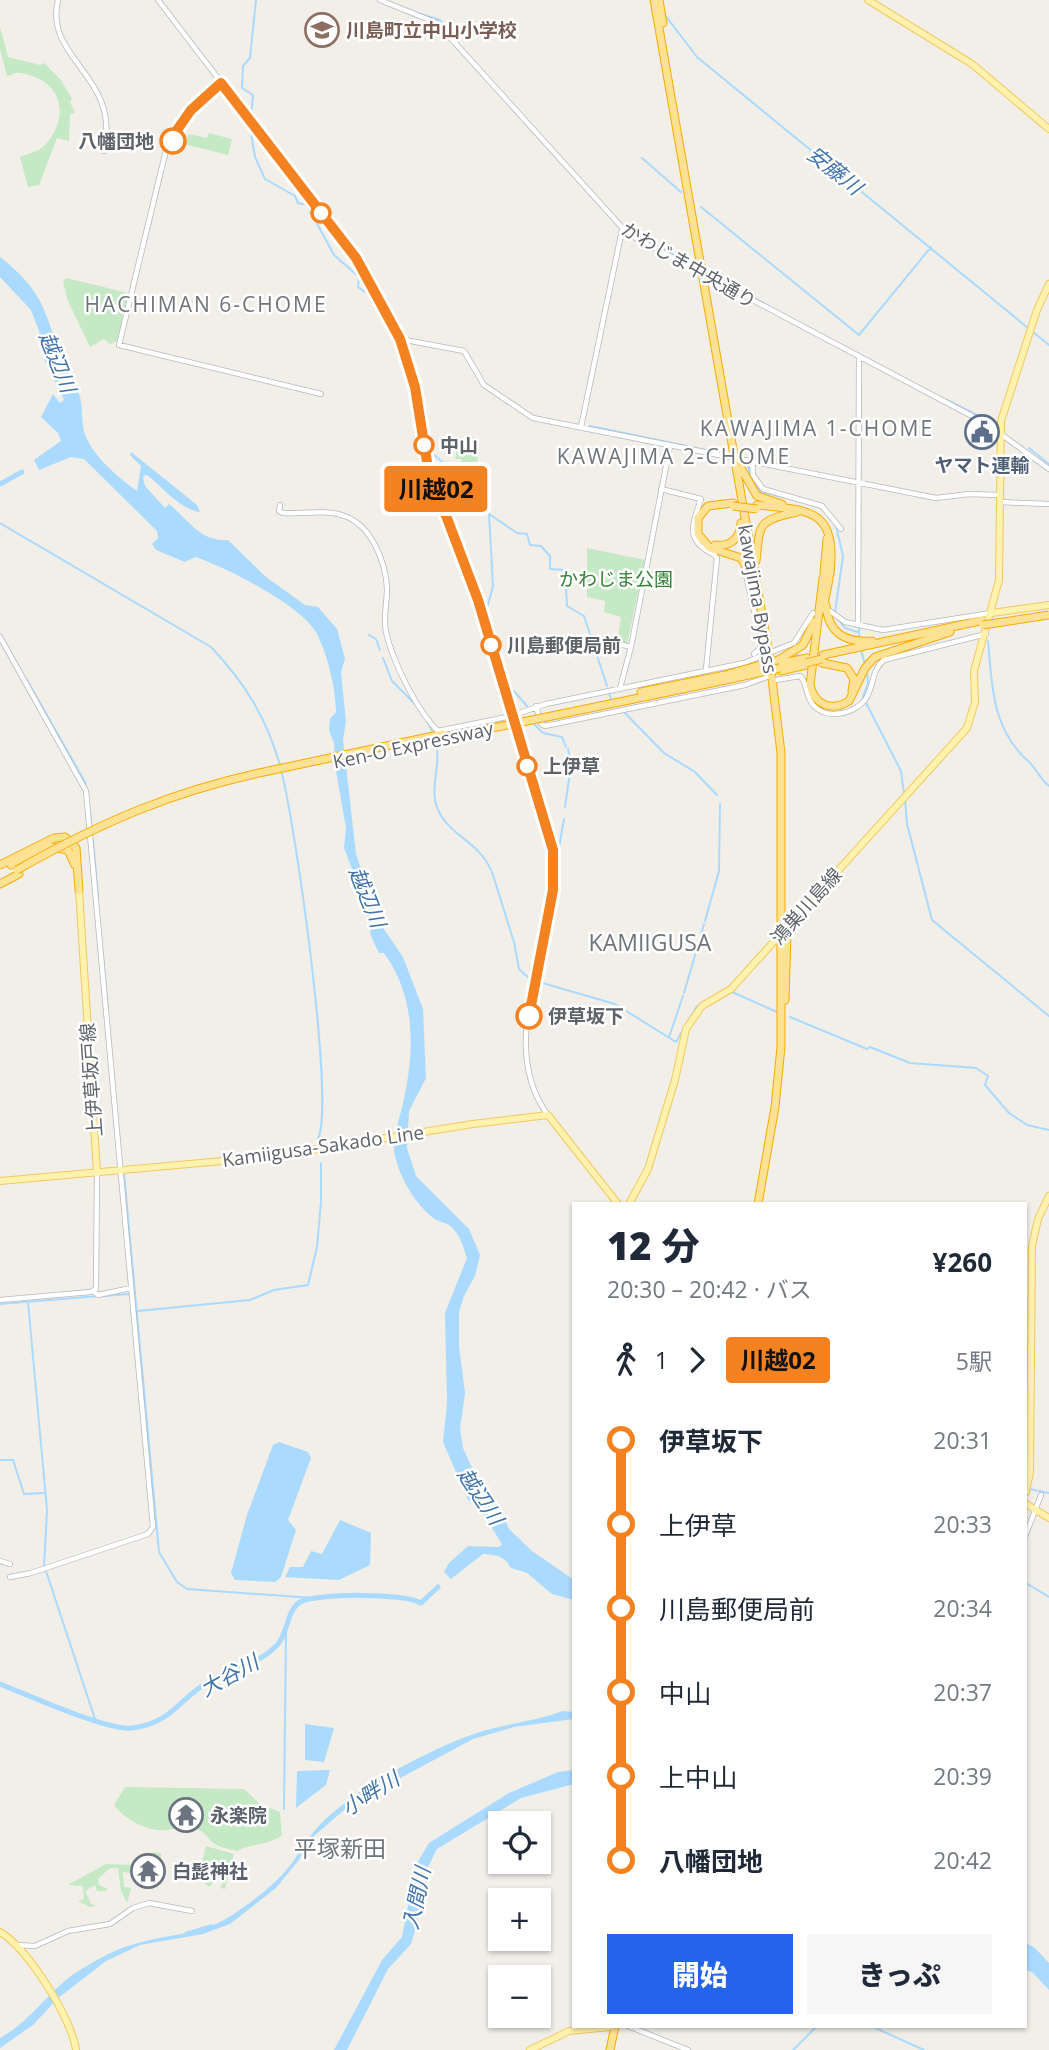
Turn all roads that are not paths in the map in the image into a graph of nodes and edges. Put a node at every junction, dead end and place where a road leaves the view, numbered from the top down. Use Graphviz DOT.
graph roads {
  1 [pos="58,0"];
  2 [pos="158,0"];
  3 [pos="380,0"];
  4 [pos="868,0"];
  5 [pos="657,2"];
  6 [pos="221,83"];
  7 [pos="1049,129"];
  8 [pos="104,151"];
  9 [pos="622,230"];
  10 [pos="704,274"];
  11 [pos="1049,284"];
  12 [pos="400,339"];
  13 [pos="859,358"];
  14 [pos="321,394"];
  15 [pos="581,428"];
  16 [pos="1000,432"];
  17 [pos="670,446"];
  18 [pos="738,462"];
  19 [pos="752,462"];
  20 [pos="1049,469"];
  21 [pos="858,482"];
  22 [pos="661,489"];
  23 [pos="999,499"];
  24 [pos="733,504"];
  25 [pos="1049,504"];
  26 [pos="281,505"];
  27 [pos="742,510"];
  28 [pos="797,510"];
  29 [pos="841,529"];
  30 [pos="716,555"];
  31 [pos="756,561"];
  32 [pos="825,578"];
  33 [pos="827,597"];
  34 [pos="760,604"];
  35 [pos="1049,610"];
  36 [pos="834,612"];
  37 [pos="813,613"];
  38 [pos="992,613"];
  39 [pos="860,625"];
  40 [pos="984,626"];
  41 [pos="950,632"];
  42 [pos="0,637"];
  43 [pos="593,637"];
  44 [pos="889,640"];
  45 [pos="631,648"];
  46 [pos="861,649"];
  47 [pos="771,653"];
  48 [pos="754,654"];
  49 [pos="822,659"];
  50 [pos="779,666"];
  51 [pos="804,667"];
  52 [pos="706,669"];
  53 [pos="725,677"];
  54 [pos="774,677"];
  55 [pos="620,688"];
  56 [pos="536,706"];
  57 [pos="511,716"];
  58 [pos="0,867"];
  59 [pos="0,881"];
  60 [pos="79,890"];
  61 [pos="784,930"];
  62 [pos="548,1115"];
  63 [pos="121,1171"];
  64 [pos="97,1172"];
  65 [pos="0,1181"];
  66 [pos="1049,1196"];
  67 [pos="616,1202"];
  68 [pos="630,1202"];
  69 [pos="760,1202"];
  70 [pos="131,1289"];
  71 [pos="93,1291"];
  72 [pos="0,1300"];
  73 [pos="1027,1487"];
  74 [pos="1041,1495"];
  75 [pos="1027,1505"];
  76 [pos="1035,1510"];
  77 [pos="1049,1518"];
  78 [pos="1027,1531"];
  79 [pos="0,1560"];
  80 [pos="10,1564"];
  81 [pos="10,1577"];
  82 [pos="192,1911"];
  83 [pos="0,1932"];
  84 [pos="16,1945"];
  85 [pos="572,2027"];
  86 [pos="601,2028"];
  87 [pos="612,2028"];
  88 [pos="633,2028"];
  89 [pos="76,2050"];
  90 [pos="525,2050"];
  91 [pos="530,2050"];
  92 [pos="608,2050"];
  93 [pos="688,2050"];
  1 -- 8 [label="street"];
  2 -- 6 [label="street"];
  3 -- 9 [label="street, かわじま中央通り"];
  4 -- 7 [label="main road"];
  5 -- 10 [label="highway, kawajima Bypass"];
  6 -- 12 [label="street"];
  6 -- 14 [label="street"];
  9 -- 10 [label="street, かわじま中央通り"];
  9 -- 15 [label="street"];
  10 -- 13 [label="street, かわじま中央通り"];
  10 -- 18 [label="highway, kawajima Bypass"];
  11 -- 16 [label="main road, 鴻巣川島線"];
  12 -- 15 [label="street"];
  12 -- 57 [label="street"];
  13 -- 16 [label="street, かわじま中央通り"];
  13 -- 21 [label="street"];
  15 -- 17 [label="street"];
  16 -- 20 [label="street, かわじま中央通り"];
  16 -- 23 [label="main road, 鴻巣川島線"];
  17 -- 18 [label="street"];
  17 -- 22 [label="street"];
  18 -- 19 [label="street"];
  18 -- 27 [label="highway, kawajima Bypass"];
  18 -- 28 [label="highway"];
  18 -- 31 [label="highway, kawajima Bypass"];
  19 -- 21 [label="street"];
  19 -- 29 [label="street"];
  21 -- 23 [label="street"];
  21 -- 39 [label="street"];
  22 -- 30 [label="street"];
  22 -- 45 [label="street"];
  23 -- 25 [label="street"];
  23 -- 38 [label="main road, 鴻巣川島線"];
  24 -- 27 [label="highway"];
  24 -- 28 [label="highway, bridge"];
  24 -- 34 [label="highway"];
  26 -- 57 [label="street"];
  27 -- 34 [label="highway, kawajima Bypass"];
  28 -- 31 [label="highway"];
  28 -- 32 [label="highway"];
  30 -- 48 [label="street"];
  30 -- 52 [label="street"];
  31 -- 47 [label="highway, kawajima Bypass"];
  32 -- 33 [label="highway"];
  32 -- 41 [label="highway"];
  32 -- 50 [label="highway"];
  33 -- 44 [label="highway"];
  33 -- 49 [label="highway"];
  34 -- 47 [label="highway, kawajima Bypass"];
  35 -- 38 [label="main road"];
  35 -- 40 [label="highway, bridge"];
  36 -- 39 [label="street"];
  37 -- 47 [label="street"];
  38 -- 39 [label="street"];
  38 -- 40 [label="main road, 鴻巣川島線"];
  40 -- 41 [label="highway"];
  40 -- 44 [label="highway"];
  40 -- 51 [label="street"];
  40 -- 61 [label="main road, 鴻巣川島線"];
  41 -- 46 [label="highway"];
  42 -- 63 [label="street"];
  43 -- 45 [label="street"];
  44 -- 46 [label="highway"];
  45 -- 55 [label="street"];
  46 -- 49 [label="highway"];
  47 -- 52 [label="street"];
  47 -- 54 [label="highway, kawajima Bypass"];
  49 -- 51 [label="highway, Ken-O Expressway, bridge"];
  50 -- 51 [label="highway, Ken-O Expressway"];
  50 -- 53 [label="highway, bridge"];
  50 -- 53 [label="highway, Ken-O Expressway, bridge"];
  51 -- 54 [label="street"];
  52 -- 55 [label="street"];
  53 -- 59 [label="highway, Ken-O Expressway, bridge"];
  54 -- 56 [label="street"];
  54 -- 61 [label="highway, kawajima Bypass"];
  55 -- 56 [label="street"];
  56 -- 57 [label="street"];
  57 -- 62 [label="street"];
  58 -- 60 [label="highway"];
  60 -- 64 [label="main road, 上伊草坂戸線"];
  61 -- 68 [label="main road, 鴻巣川島線"];
  61 -- 69 [label="highway, kawajima Bypass"];
  62 -- 63 [label="main road, Kamiigusa-Sakado Line"];
  62 -- 67 [label="main road"];
  63 -- 64 [label="main road, Kamiigusa-Sakado Line"];
  63 -- 70 [label="street"];
  64 -- 65 [label="main road"];
  64 -- 71 [label="street"];
  66 -- 73 [label="main road"];
  70 -- 71 [label="street"];
  70 -- 81 [label="street"];
  71 -- 72 [label="street"];
  74 -- 76 [label="street"];
  75 -- 76 [label="main road"];
  76 -- 77 [label="main road"];
  76 -- 78 [label="street"];
  79 -- 80 [label="street"];
  82 -- 84 [label="street"];
  83 -- 84 [label="main road"];
  84 -- 89 [label="main road"];
  85 -- 90 [label="main road"];
  86 -- 91 [label="main road"];
  87 -- 92 [label="highway"];
  88 -- 93 [label="street"];
}
